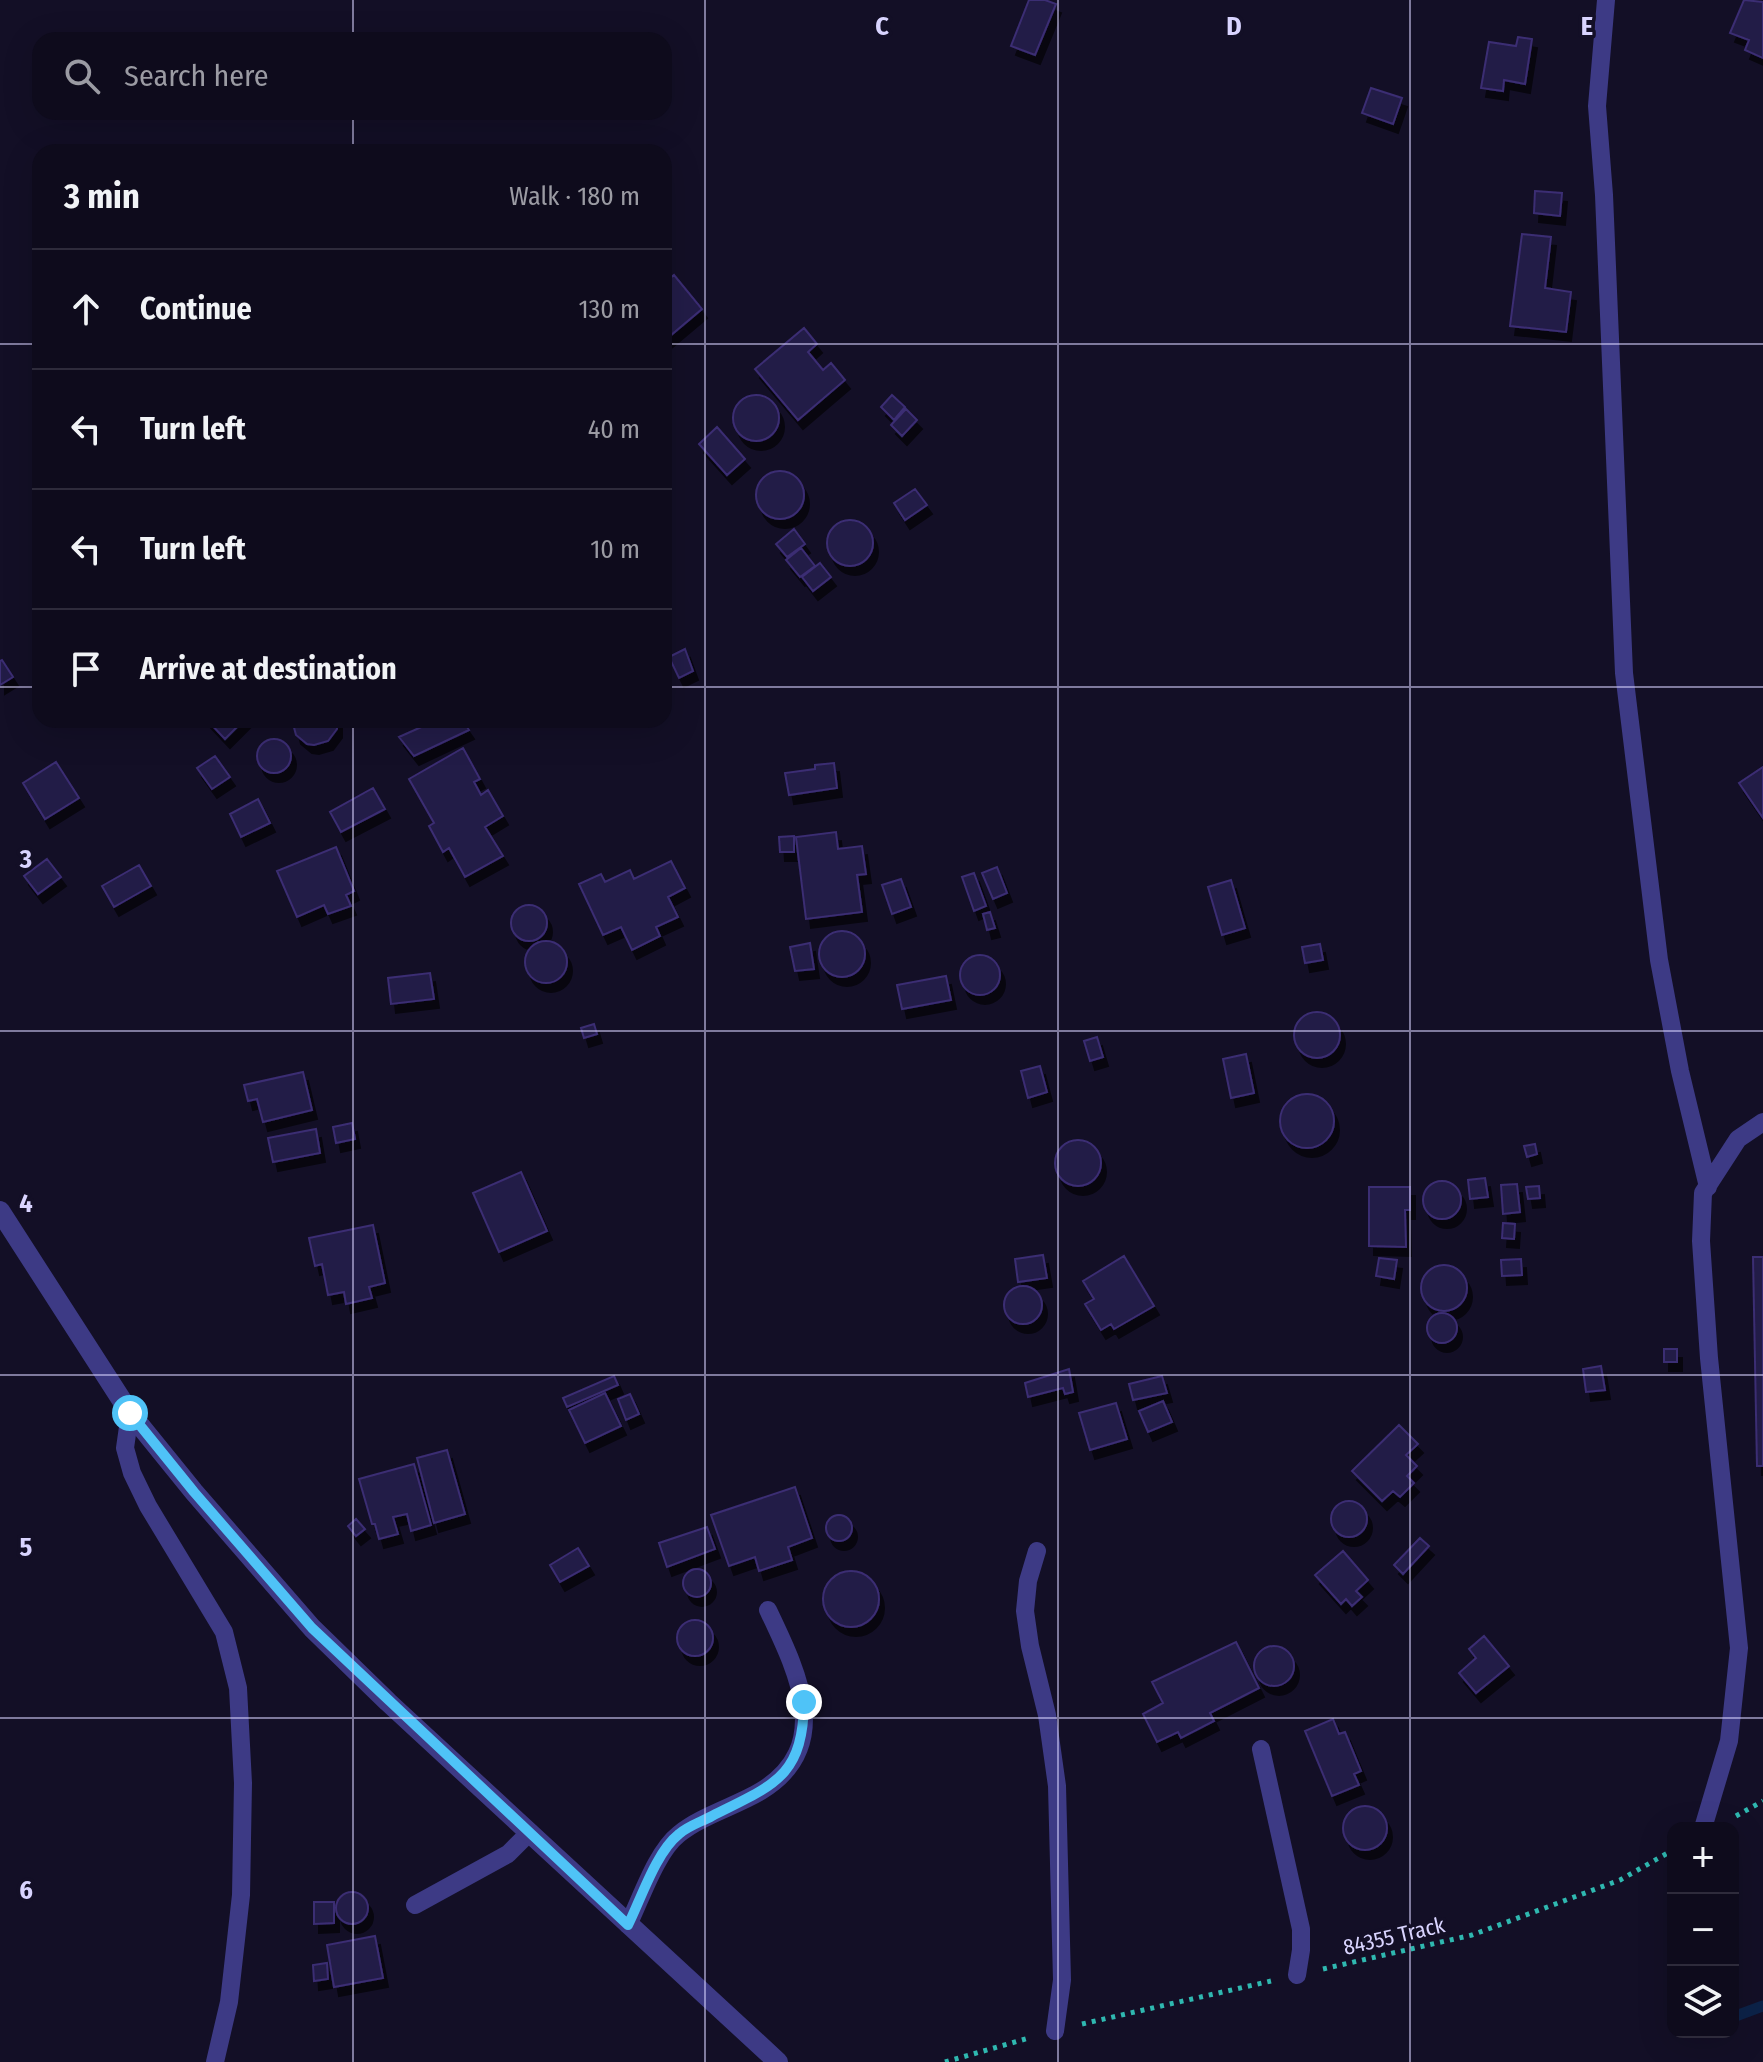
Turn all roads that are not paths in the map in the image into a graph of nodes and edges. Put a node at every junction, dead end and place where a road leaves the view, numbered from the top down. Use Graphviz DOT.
graph roads {
  1 [pos="1606,0"];
  2 [pos="1763,1122"];
  3 [pos="1708,1187"];
  4 [pos="0,1211"];
  5 [pos="130,1413"];
  6 [pos="1037,1551"];
  7 [pos="768,1610"];
  8 [pos="1261,1749"];
  9 [pos="1705,1822"];
  10 [pos="530,1832"];
  11 [pos="415,1905"];
  12 [pos="628,1925"];
  13 [pos="1297,1975"];
  14 [pos="1055,2031"];
  15 [pos="769,2059"];
  16 [pos="215,2062"];
  1 -- 3 [label="lane"];
  2 -- 3 [label="lane"];
  3 -- 9 [label="lane"];
  4 -- 5 [label="street"];
  5 -- 10 [label="street"];
  5 -- 16 [label="lane"];
  6 -- 14 [label="lane"];
  7 -- 12 [label="lane"];
  8 -- 13 [label="lane"];
  10 -- 11 [label="lane"];
  10 -- 12 [label="street"];
  12 -- 15 [label="street"];
}
